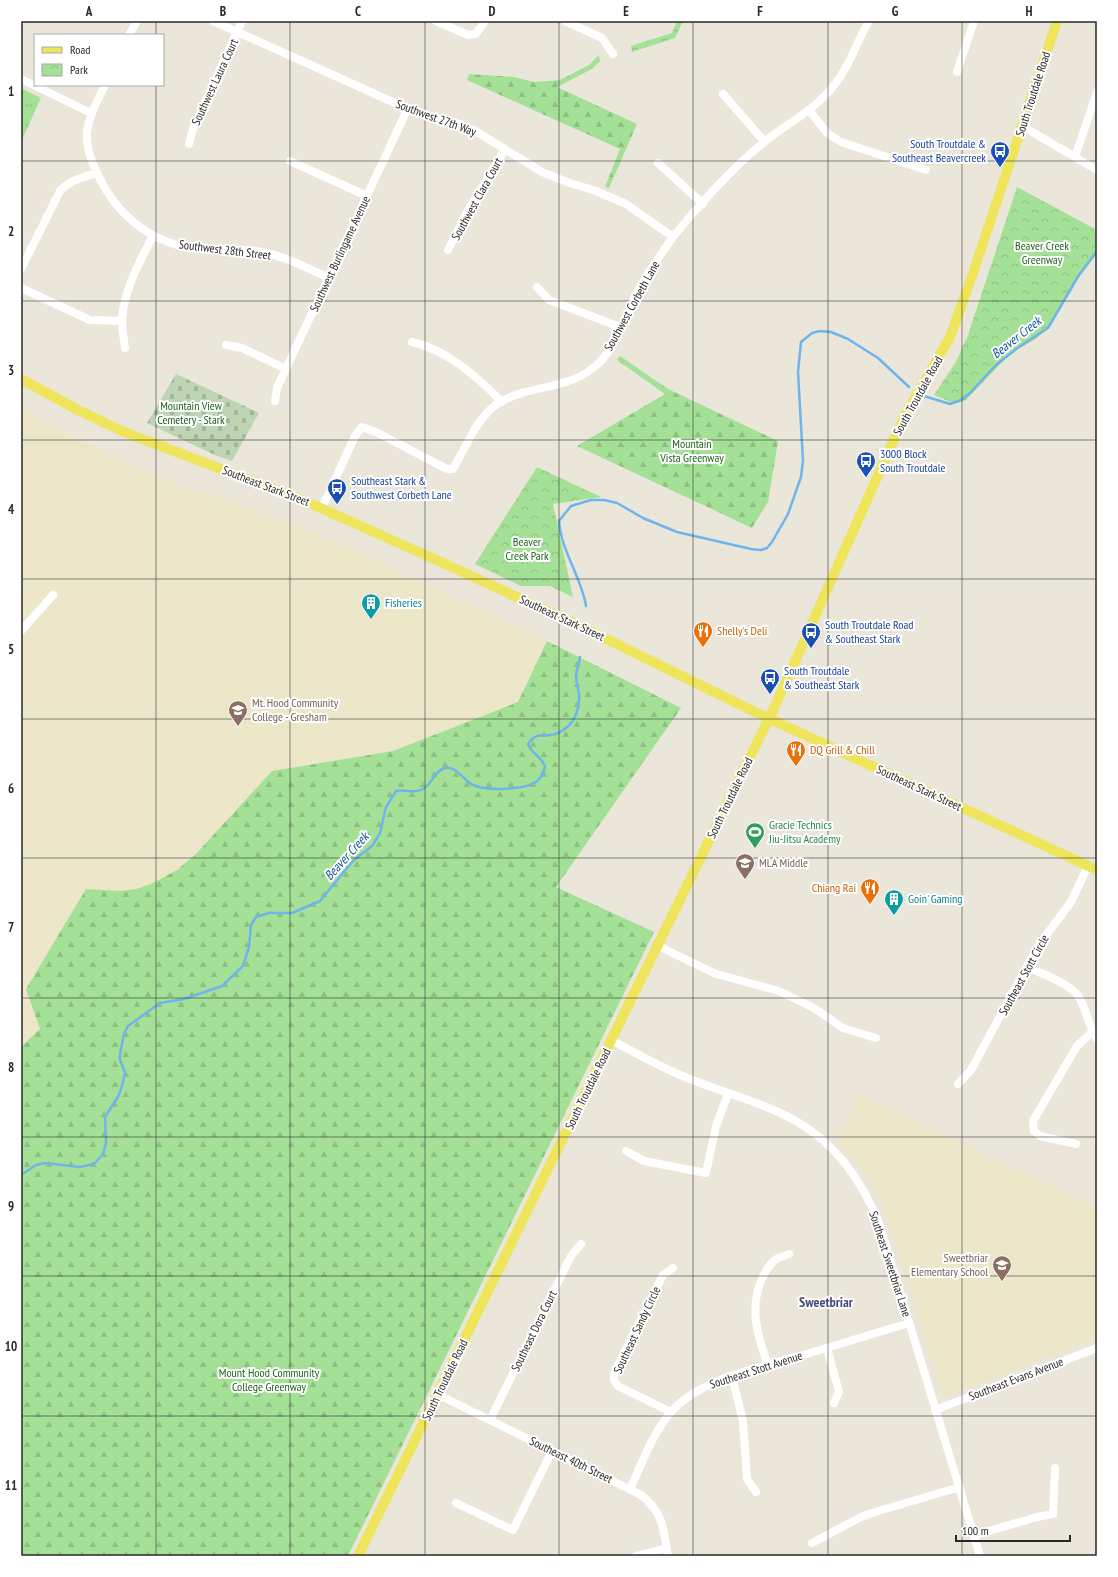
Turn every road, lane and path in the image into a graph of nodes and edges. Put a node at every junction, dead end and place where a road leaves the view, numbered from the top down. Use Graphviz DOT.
graph roads {
  1 [pos="137,21"];
  2 [pos="213,21"];
  3 [pos="242,21"];
  4 [pos="436,21"];
  5 [pos="485,21"];
  6 [pos="565,21"];
  7 [pos="869,21"];
  8 [pos="974,21"];
  9 [pos="1057,21"];
  10 [pos="238,32"];
  11 [pos="130,34"];
  12 [pos="613,54"];
  13 [pos="957,72"];
  14 [pos="21,79"];
  15 [pos="34,85"];
  16 [pos="35,86"];
  17 [pos="104,86"];
  18 [pos="1097,92"];
  19 [pos="723,94"];
  20 [pos="408,108"];
  21 [pos="809,110"];
  22 [pos="91,113"];
  23 [pos="1022,126"];
  24 [pos="764,141"];
  25 [pos="189,144"];
  26 [pos="505,149"];
  27 [pos="1075,157"];
  28 [pos="290,161"];
  29 [pos="658,163"];
  30 [pos="926,170"];
  31 [pos="1097,170"];
  32 [pos="97,173"];
  33 [pos="367,196"];
  34 [pos="703,204"];
  35 [pos="153,236"];
  36 [pos="673,237"];
  37 [pos="448,250"];
  38 [pos="21,269"];
  39 [pos="329,278"];
  40 [pos="537,287"];
  41 [pos="21,288"];
  42 [pos="122,321"];
  43 [pos="620,327"];
  44 [pos="412,342"];
  45 [pos="226,345"];
  46 [pos="125,348"];
  47 [pos="286,369"];
  48 [pos="21,379"];
  49 [pos="274,401"];
  50 [pos="502,402"];
  51 [pos="322,508"];
  52 [pos="53,595"];
  53 [pos="21,631"];
  54 [pos="768,718"];
  55 [pos="1093,868"];
  56 [pos="658,946"];
  57 [pos="1027,967"];
  58 [pos="1092,1032"];
  59 [pos="876,1038"];
  60 [pos="1097,1039"];
  61 [pos="611,1040"];
  62 [pos="958,1084"];
  63 [pos="728,1094"];
  64 [pos="1076,1144"];
  65 [pos="626,1151"];
  66 [pos="581,1244"];
  67 [pos="789,1254"];
  68 [pos="673,1268"];
  69 [pos="909,1323"];
  70 [pos="828,1348"];
  71 [pos="1097,1348"];
  72 [pos="768,1365"];
  73 [pos="732,1377"];
  74 [pos="437,1394"];
  75 [pos="834,1403"];
  76 [pos="935,1410"];
  77 [pos="671,1412"];
  78 [pos="490,1420"];
  79 [pos="552,1451"];
  80 [pos="1055,1468"];
  81 [pos="960,1487"];
  82 [pos="630,1489"];
  83 [pos="756,1492"];
  84 [pos="456,1503"];
  85 [pos="975,1535"];
  86 [pos="812,1543"];
  87 [pos="668,1552"];
  88 [pos="358,1556"];
  89 [pos="636,1556"];
  90 [pos="980,1556"];
  1 -- 11 [label="street"];
  2 -- 10 [label="street, Southwest 27th Way"];
  3 -- 10 [label="street, Southwest Laura Court"];
  4 -- 5 [label="street"];
  6 -- 12 [label="street"];
  7 -- 21 [label="street, Southwest Corbeth Lane"];
  8 -- 13 [label="street"];
  9 -- 23 [label="main road, South Troutdale Road"];
  10 -- 20 [label="street, Southwest 27th Way"];
  10 -- 25 [label="street, Southwest Laura Court"];
  14 -- 15 [label="street"];
  16 -- 22 [label="street"];
  17 -- 22 [label="street, Southwest 28th Street"];
  18 -- 27 [label="street"];
  19 -- 24 [label="street"];
  20 -- 26 [label="street, Southwest 27th Way"];
  20 -- 33 [label="street, Southwest Burlingame Avenue"];
  21 -- 24 [label="street, Southwest Corbeth Lane"];
  21 -- 30 [label="street"];
  22 -- 32 [label="street, Southwest 28th Street"];
  23 -- 27 [label="street"];
  23 -- 54 [label="main road, South Troutdale Road"];
  24 -- 34 [label="street, Southwest Corbeth Lane"];
  26 -- 36 [label="street, Southwest 27th Way"];
  26 -- 37 [label="street, Southwest Clara Court"];
  27 -- 31 [label="street"];
  28 -- 33 [label="street"];
  29 -- 34 [label="street"];
  32 -- 35 [label="street, Southwest 28th Street"];
  32 -- 38 [label="street"];
  33 -- 39 [label="street, Southwest Burlingame Avenue"];
  34 -- 36 [label="street, Southwest Corbeth Lane"];
  35 -- 39 [label="street, Southwest 28th Street"];
  35 -- 42 [label="street"];
  36 -- 43 [label="street, Southwest Corbeth Lane"];
  39 -- 47 [label="street, Southwest Burlingame Avenue"];
  40 -- 43 [label="street"];
  41 -- 42 [label="street"];
  42 -- 46 [label="street"];
  43 -- 50 [label="street, Southwest Corbeth Lane"];
  44 -- 50 [label="street"];
  45 -- 47 [label="street"];
  47 -- 49 [label="street, Southwest Burlingame Avenue"];
  48 -- 51 [label="main road, Southeast Stark Street"];
  50 -- 51 [label="street, Southwest Corbeth Lane"];
  51 -- 54 [label="main road, Southeast Stark Street"];
  52 -- 53 [label="street"];
  54 -- 55 [label="main road, Southeast Stark Street"];
  54 -- 56 [label="main road, South Troutdale Road"];
  55 -- 57 [label="street, Southeast Stott Circle"];
  56 -- 59 [label="street"];
  56 -- 61 [label="main road, South Troutdale Road"];
  57 -- 58 [label="street"];
  57 -- 62 [label="street, Southeast Stott Circle"];
  58 -- 60 [label="street"];
  58 -- 64 [label="street"];
  61 -- 63 [label="street, Southeast Sweetbriar Lane"];
  61 -- 74 [label="main road, South Troutdale Road"];
  63 -- 65 [label="street"];
  63 -- 69 [label="street, Southeast Sweetbriar Lane"];
  66 -- 78 [label="street, Southeast Dora Court"];
  67 -- 72 [label="street"];
  68 -- 77 [label="street, Southeast Sandy Circle"];
  69 -- 70 [label="street, Southeast Stott Avenue"];
  69 -- 76 [label="street, Southeast Sweetbriar Lane"];
  70 -- 72 [label="street, Southeast Stott Avenue"];
  70 -- 75 [label="street"];
  71 -- 76 [label="street, Southeast Evans Avenue"];
  72 -- 73 [label="street, Southeast Stott Avenue"];
  73 -- 77 [label="street, Southeast Stott Avenue"];
  73 -- 83 [label="street"];
  74 -- 78 [label="street, Southeast 40th Street"];
  74 -- 88 [label="main road, South Troutdale Road"];
  76 -- 81 [label="street, Southeast Sweetbriar Lane"];
  77 -- 82 [label="street, Southeast Stott Avenue"];
  78 -- 79 [label="street, Southeast 40th Street"];
  79 -- 82 [label="street, Southeast 40th Street"];
  79 -- 84 [label="street"];
  80 -- 85 [label="street"];
  81 -- 85 [label="street, Southeast Sweetbriar Lane"];
  81 -- 86 [label="street"];
  82 -- 87 [label="street, Southeast 40th Street"];
  85 -- 90 [label="street, Southeast Sweetbriar Lane"];
  87 -- 89 [label="street"];
}
